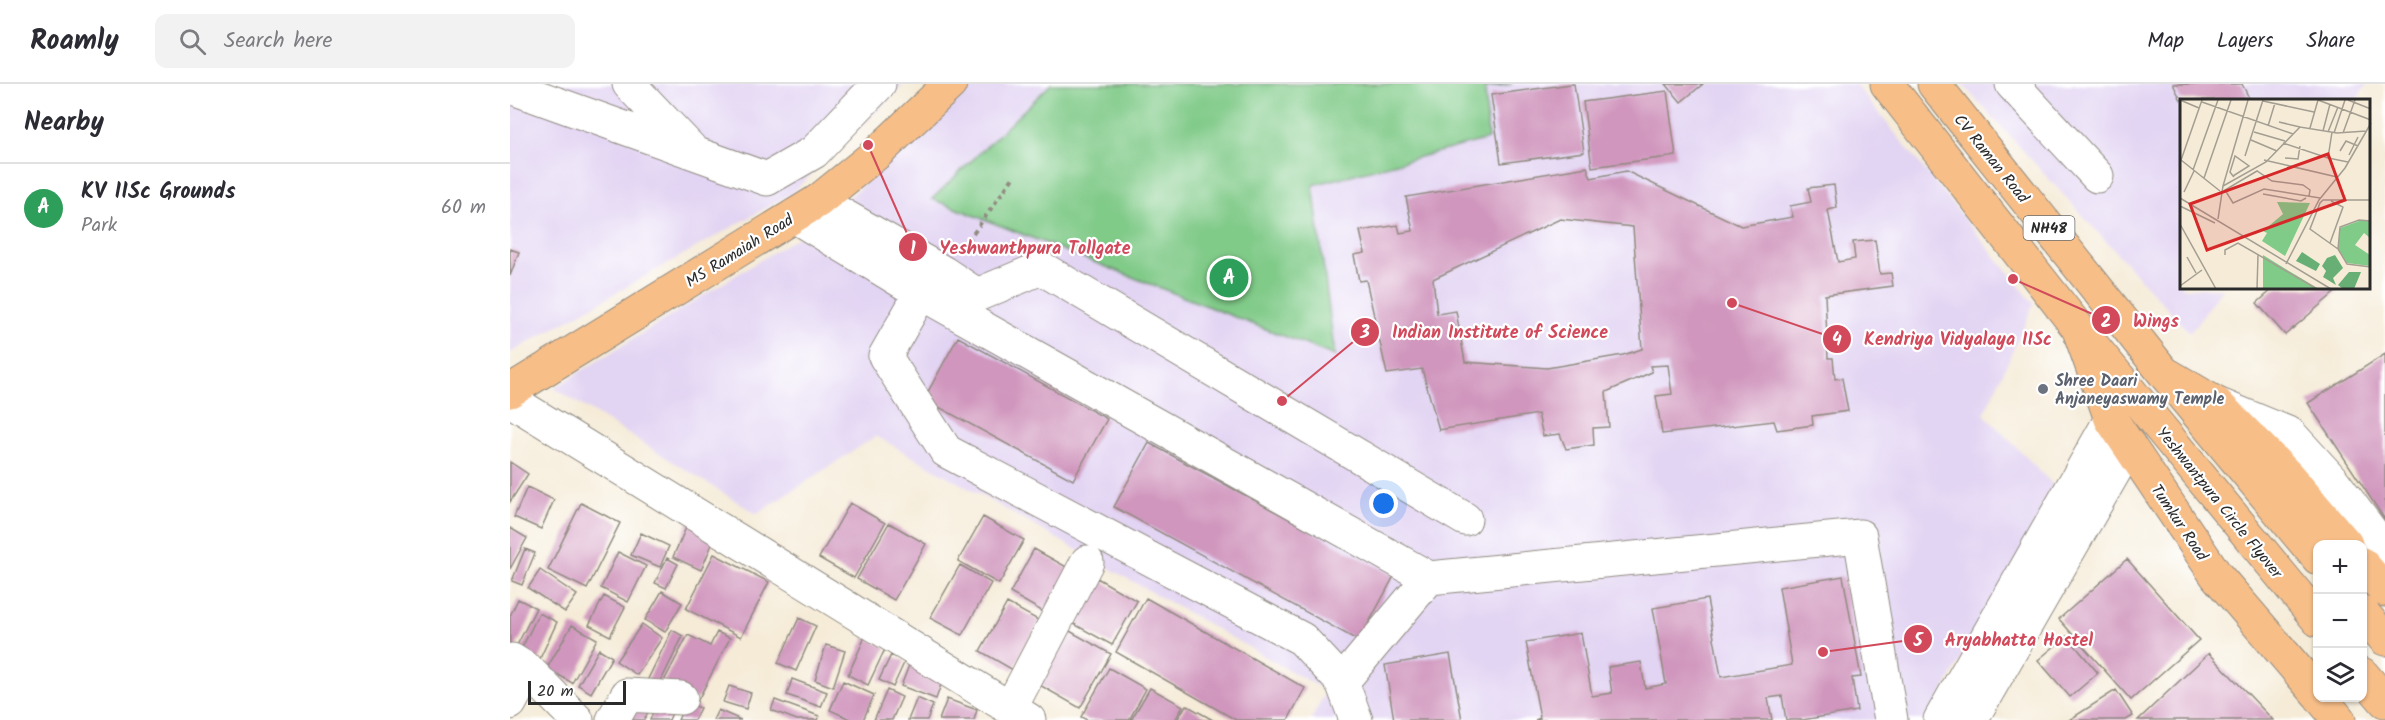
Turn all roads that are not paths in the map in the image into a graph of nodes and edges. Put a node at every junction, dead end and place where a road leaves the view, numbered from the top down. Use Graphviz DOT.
graph roads {
  1 [pos="629,84"];
  2 [pos="879,84"];
  3 [pos="950,84"];
  4 [pos="1887,84"];
  5 [pos="1934,84"];
  6 [pos="2012,84"];
  7 [pos="510,87"];
  8 [pos="696,153"];
  9 [pos="2097,176"];
  10 [pos="806,209"];
  11 [pos="932,283"];
  12 [pos="2078,328"];
  13 [pos="2164,373"];
  14 [pos="510,391"];
  15 [pos="510,400"];
  16 [pos="2111,419"];
  17 [pos="2128,446"];
  18 [pos="2322,492"];
  19 [pos="1465,519"];
  20 [pos="2344,540"];
  21 [pos="2385,550"];
  22 [pos="2313,552"];
  23 [pos="1087,562"];
  24 [pos="2367,570"];
  25 [pos="1429,578"];
  26 [pos="2385,590"];
  27 [pos="2313,614"];
  28 [pos="2367,618"];
  29 [pos="2385,639"];
  30 [pos="519,664"];
  31 [pos="2367,680"];
  32 [pos="1342,682"];
  33 [pos="2313,688"];
  34 [pos="681,698"];
  35 [pos="2385,701"];
  36 [pos="2324,702"];
  37 [pos="510,703"];
  38 [pos="1019,715"];
  39 [pos="577,720"];
  40 [pos="613,720"];
  41 [pos="1356,720"];
  42 [pos="1892,720"];
  43 [pos="1940,720"];
  44 [pos="1971,720"];
  45 [pos="2340,720"];
  1 -- 8 [label="street"];
  2 -- 8 [label="street"];
  3 -- 10 [label="main road, MS Ramaiah Road"];
  4 -- 12 [label="main road, NH48"];
  5 -- 13 [label="main road, CV Raman Road / NH48"];
  6 -- 9 [label="street"];
  7 -- 8 [label="street"];
  10 -- 11 [label="street"];
  10 -- 14 [label="main road, MS Ramaiah Road"];
  11 -- 19 [label="street"];
  11 -- 25 [label="street"];
  11 -- 32 [label="street"];
  12 -- 16 [label="main road, Tumkur Road"];
  12 -- 27 [label="main road, Yeshwantpura Circle Flyover / NH48"];
  13 -- 18 [label="main road"];
  13 -- 22 [label="main road, NH48"];
  15 -- 38 [label="street"];
  16 -- 17 [label="main road, Tumkur Road"];
  16 -- 43 [label="street"];
  17 -- 33 [label="main road, Tumkur Road"];
  17 -- 44 [label="street"];
  18 -- 20 [label="main road"];
  18 -- 21 [label="street"];
  23 -- 38 [label="street"];
  24 -- 26 [label="main road"];
  25 -- 32 [label="street"];
  25 -- 42 [label="street"];
  28 -- 29 [label="main road"];
  30 -- 37 [label="street"];
  30 -- 39 [label="street"];
  31 -- 35 [label="main road"];
  32 -- 41 [label="street"];
  34 -- 40 [label="street"];
  36 -- 45 [label="main road"];
}
